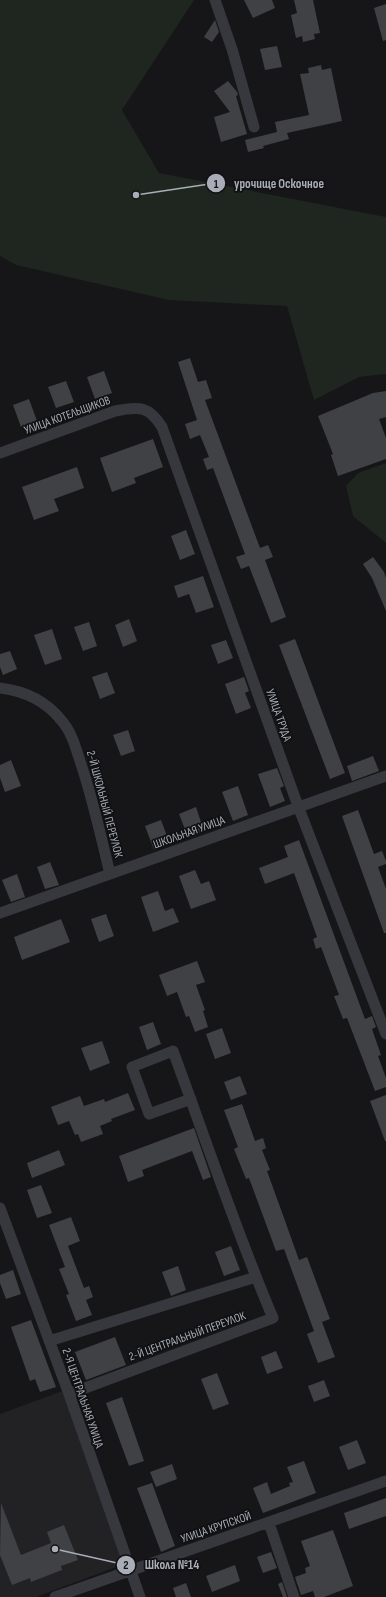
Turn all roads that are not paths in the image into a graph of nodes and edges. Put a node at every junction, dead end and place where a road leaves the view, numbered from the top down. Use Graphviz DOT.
graph roads {
  1 [pos="215,0"];
  2 [pos="254,127"];
  3 [pos="144,410"];
  4 [pos="0,453"];
  5 [pos="0,688"];
  6 [pos="386,776"];
  7 [pos="298,806"];
  8 [pos="110,874"];
  9 [pos="0,912"];
  10 [pos="386,1034"];
  11 [pos="191,1099"];
  12 [pos="0,1208"];
  13 [pos="256,1277"];
  14 [pos="49,1341"];
  15 [pos="69,1394"];
  16 [pos="386,1481"];
  17 [pos="269,1523"];
  18 [pos="130,1571"];
  19 [pos="55,1597"];
  20 [pos="140,1597"];
  21 [pos="294,1597"];
  1 -- 2 [label="street"];
  3 -- 4 [label="street, УЛИЦА КОТЕЛЬЩИКОВ"];
  3 -- 7 [label="street, УЛИЦА ТРУДА"];
  5 -- 8 [label="street, 2-Й ШКОЛЬНЫЙ ПЕРЕУЛОК"];
  6 -- 7 [label="street, ШКОЛЬНАЯ УЛИЦА"];
  7 -- 8 [label="street, ШКОЛЬНАЯ УЛИЦА"];
  7 -- 10 [label="street, УЛИЦА ТРУДА"];
  8 -- 9 [label="street, ШКОЛЬНАЯ УЛИЦА"];
  11 -- 11 [label="street, 2-Й ЦЕНТРАЛЬНЫЙ ПЕРЕУЛОК"];
  11 -- 13 [label="street, 2-Й ЦЕНТРАЛЬНЫЙ ПЕРЕУЛОК"];
  12 -- 14 [label="street, 2-Я ЦЕНТРАЛЬНАЯ УЛИЦА"];
  13 -- 14 [label="street"];
  13 -- 15 [label="street, 2-Й ЦЕНТРАЛЬНЫЙ ПЕРЕУЛОК"];
  14 -- 15 [label="street, 2-Я ЦЕНТРАЛЬНАЯ УЛИЦА"];
  15 -- 18 [label="street, 2-Я ЦЕНТРАЛЬНАЯ УЛИЦА"];
  16 -- 17 [label="street, УЛИЦА КРУПСКОЙ"];
  17 -- 18 [label="street, УЛИЦА КРУПСКОЙ"];
  17 -- 21 [label="street"];
  18 -- 19 [label="street, УЛИЦА КРУПСКОЙ"];
  18 -- 20 [label="street, 2-Я ЦЕНТРАЛЬНАЯ УЛИЦА"];
}
